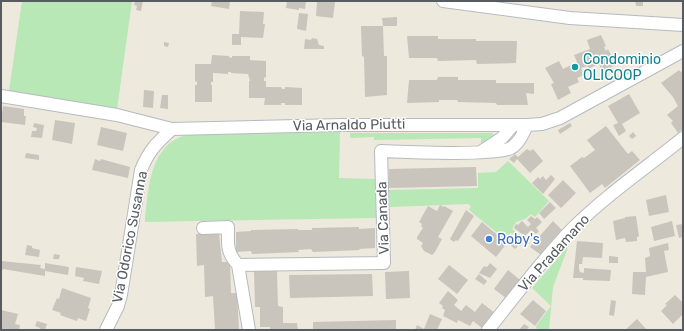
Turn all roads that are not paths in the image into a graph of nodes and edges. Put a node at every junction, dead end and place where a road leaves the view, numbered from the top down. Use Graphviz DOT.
graph roads {
  1 [pos="443,1"];
  2 [pos="683,25"];
  3 [pos="683,51"];
  4 [pos="1,96"];
  5 [pos="513,125"];
  6 [pos="527,125"];
  7 [pos="172,129"];
  8 [pos="683,138"];
  9 [pos="481,152"];
  10 [pos="203,228"];
  11 [pos="238,265"];
  12 [pos="106,330"];
  13 [pos="249,330"];
  14 [pos="488,330"];
  1 -- 2 [label="street"];
  3 -- 6 [label="street, Via Arnaldo Piutti"];
  4 -- 7 [label="street, Via Arnaldo Piutti"];
  5 -- 6 [label="street, Via Arnaldo Piutti"];
  5 -- 7 [label="street, Via Arnaldo Piutti"];
  5 -- 9 [label="street"];
  6 -- 9 [label="street, Via Canada"];
  7 -- 12 [label="street, Via Odorico Susanna"];
  8 -- 14 [label="street, Via Pradamano"];
  9 -- 11 [label="street, Via Canada"];
  10 -- 11 [label="street"];
  11 -- 13 [label="street"];
}
